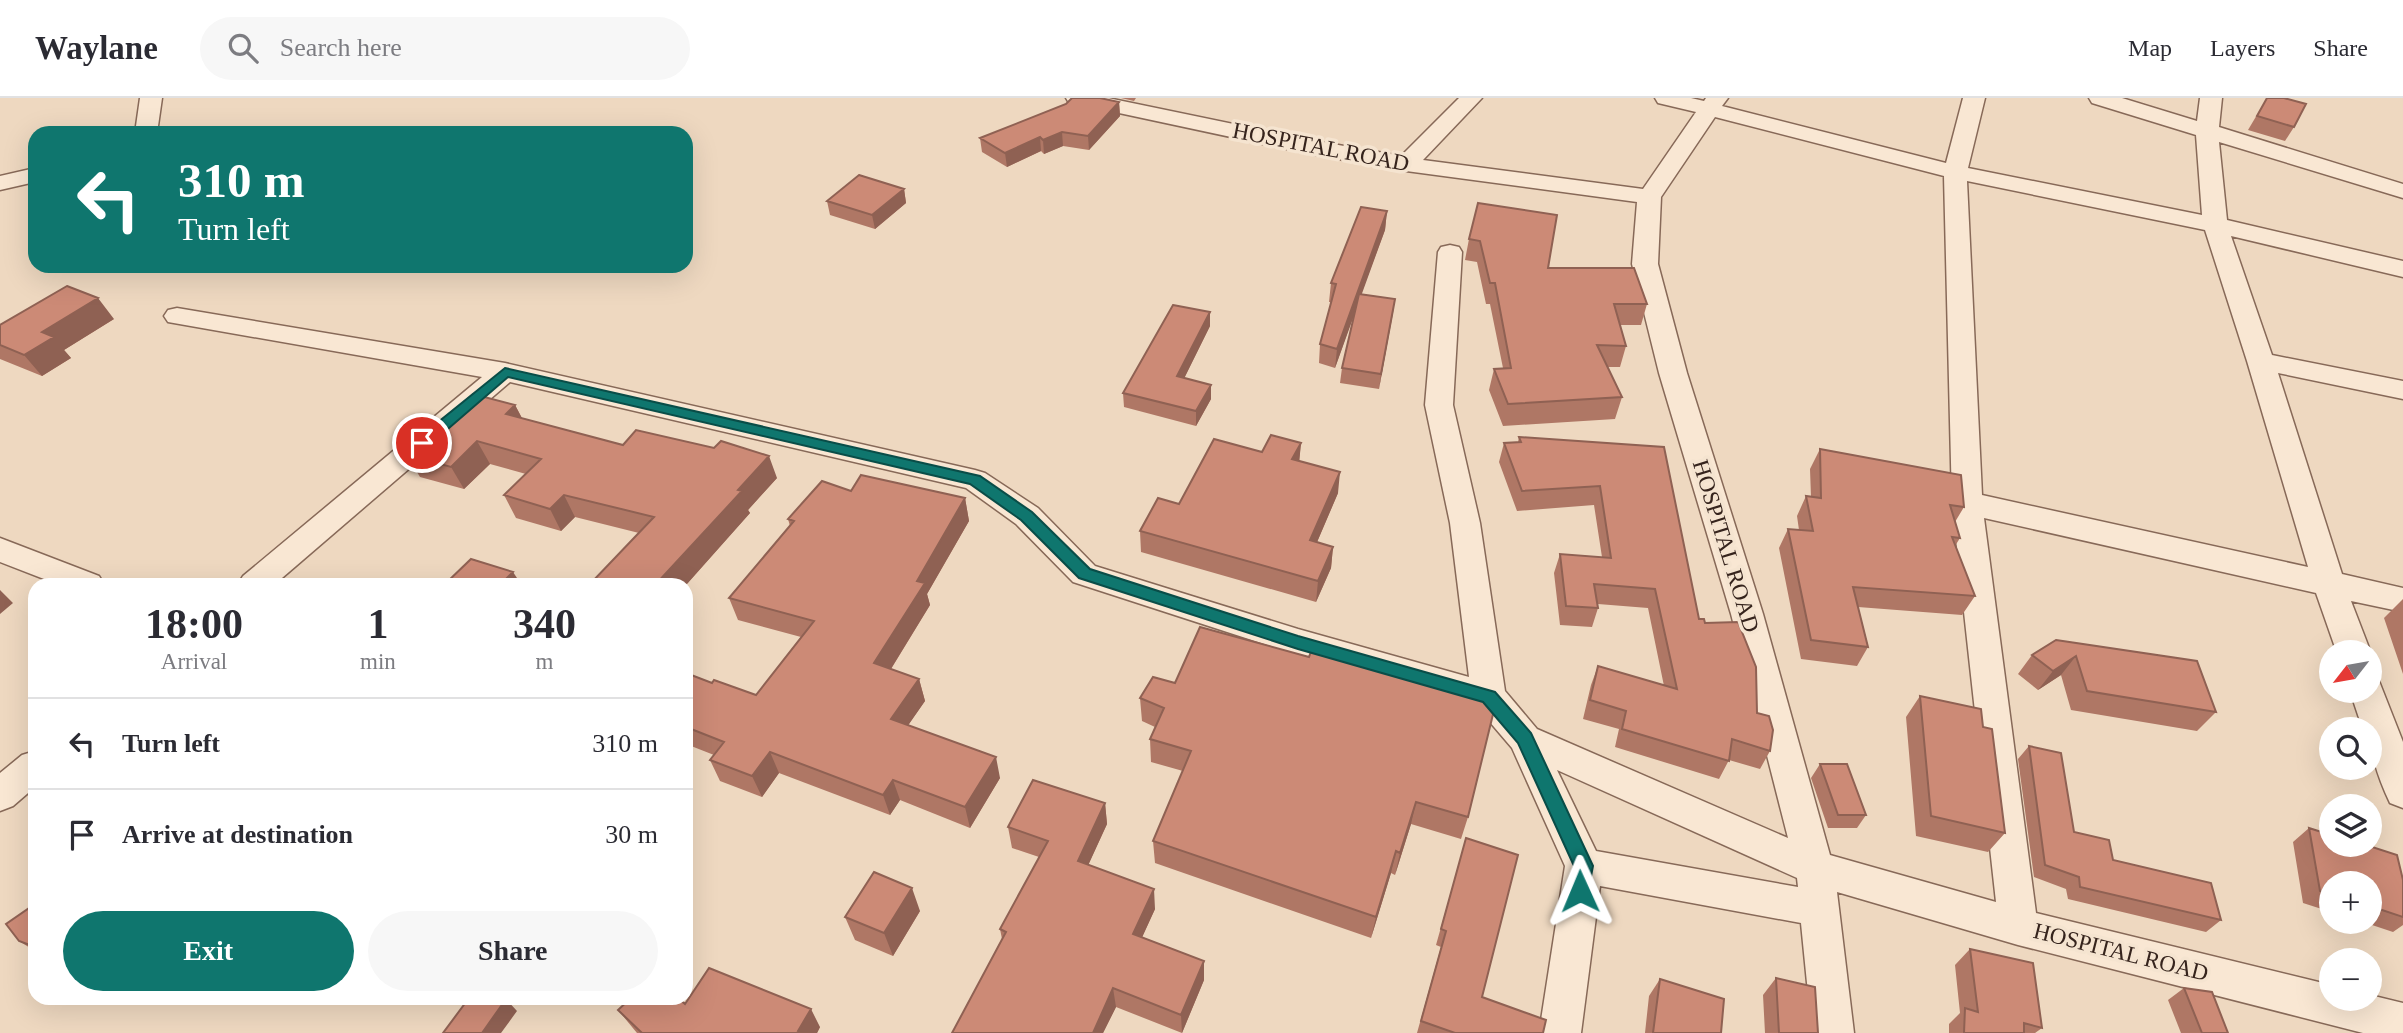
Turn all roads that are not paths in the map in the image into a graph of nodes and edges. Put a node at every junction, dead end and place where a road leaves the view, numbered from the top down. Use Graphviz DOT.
graph roads {
  1 [pos="151,98"];
  2 [pos="1077,98"];
  3 [pos="1471,98"];
  4 [pos="1666,98"];
  5 [pos="1974,98"];
  6 [pos="2100,98"];
  7 [pos="2211,98"];
  8 [pos="1713,104"];
  9 [pos="147,126"];
  10 [pos="2207,133"];
  11 [pos="1406,164"];
  12 [pos="1955,172"];
  13 [pos="28,176"];
  14 [pos="0,183"];
  15 [pos="2403,191"];
  16 [pos="1649,197"];
  17 [pos="2214,225"];
  18 [pos="1450,252"];
  19 [pos="2403,269"];
  20 [pos="177,316"];
  21 [pos="2262,361"];
  22 [pos="505,372"];
  23 [pos="2403,390"];
  24 [pos="1967,503"];
  25 [pos="0,549"];
  26 [pos="74,578"];
  27 [pos="261,578"];
  28 [pos="2329,583"];
  29 [pos="2403,600"];
  30 [pos="2349,640"];
  31 [pos="1489,696"];
  32 [pos="2372,704"];
  33 [pos="1525,739"];
  34 [pos="2403,792"];
  35 [pos="1584,866"];
  36 [pos="1815,868"];
  37 [pos="1820,909"];
  38 [pos="2018,927"];
  39 [pos="2403,1023"];
  40 [pos="1560,1033"];
  41 [pos="1833,1033"];
  1 -- 9 [label="street"];
  2 -- 11 [label="street, HOSPITAL ROAD"];
  3 -- 11 [label="street"];
  4 -- 8 [label="street"];
  5 -- 12 [label="street"];
  6 -- 10 [label="street"];
  7 -- 10 [label="street"];
  8 -- 12 [label="street"];
  8 -- 16 [label="street"];
  10 -- 15 [label="street"];
  10 -- 17 [label="street"];
  11 -- 16 [label="street, HOSPITAL ROAD"];
  12 -- 17 [label="street"];
  12 -- 24 [label="street"];
  13 -- 14 [label="street"];
  16 -- 36 [label="street, HOSPITAL ROAD"];
  17 -- 19 [label="street"];
  17 -- 21 [label="street"];
  18 -- 31 [label="street"];
  20 -- 22 [label="street"];
  21 -- 23 [label="street"];
  21 -- 28 [label="street"];
  22 -- 27 [label="street"];
  22 -- 31 [label="street"];
  24 -- 28 [label="street"];
  24 -- 38 [label="street"];
  25 -- 26 [label="street"];
  28 -- 29 [label="street"];
  28 -- 30 [label="street"];
  31 -- 33 [label="street"];
  32 -- 34 [label="street"];
  33 -- 35 [label="street"];
  33 -- 36 [label="street"];
  35 -- 37 [label="street"];
  35 -- 40 [label="street"];
  36 -- 37 [label="street"];
  36 -- 38 [label="street, HOSPITAL ROAD"];
  37 -- 41 [label="street"];
  38 -- 39 [label="street, HOSPITAL ROAD"];
}
